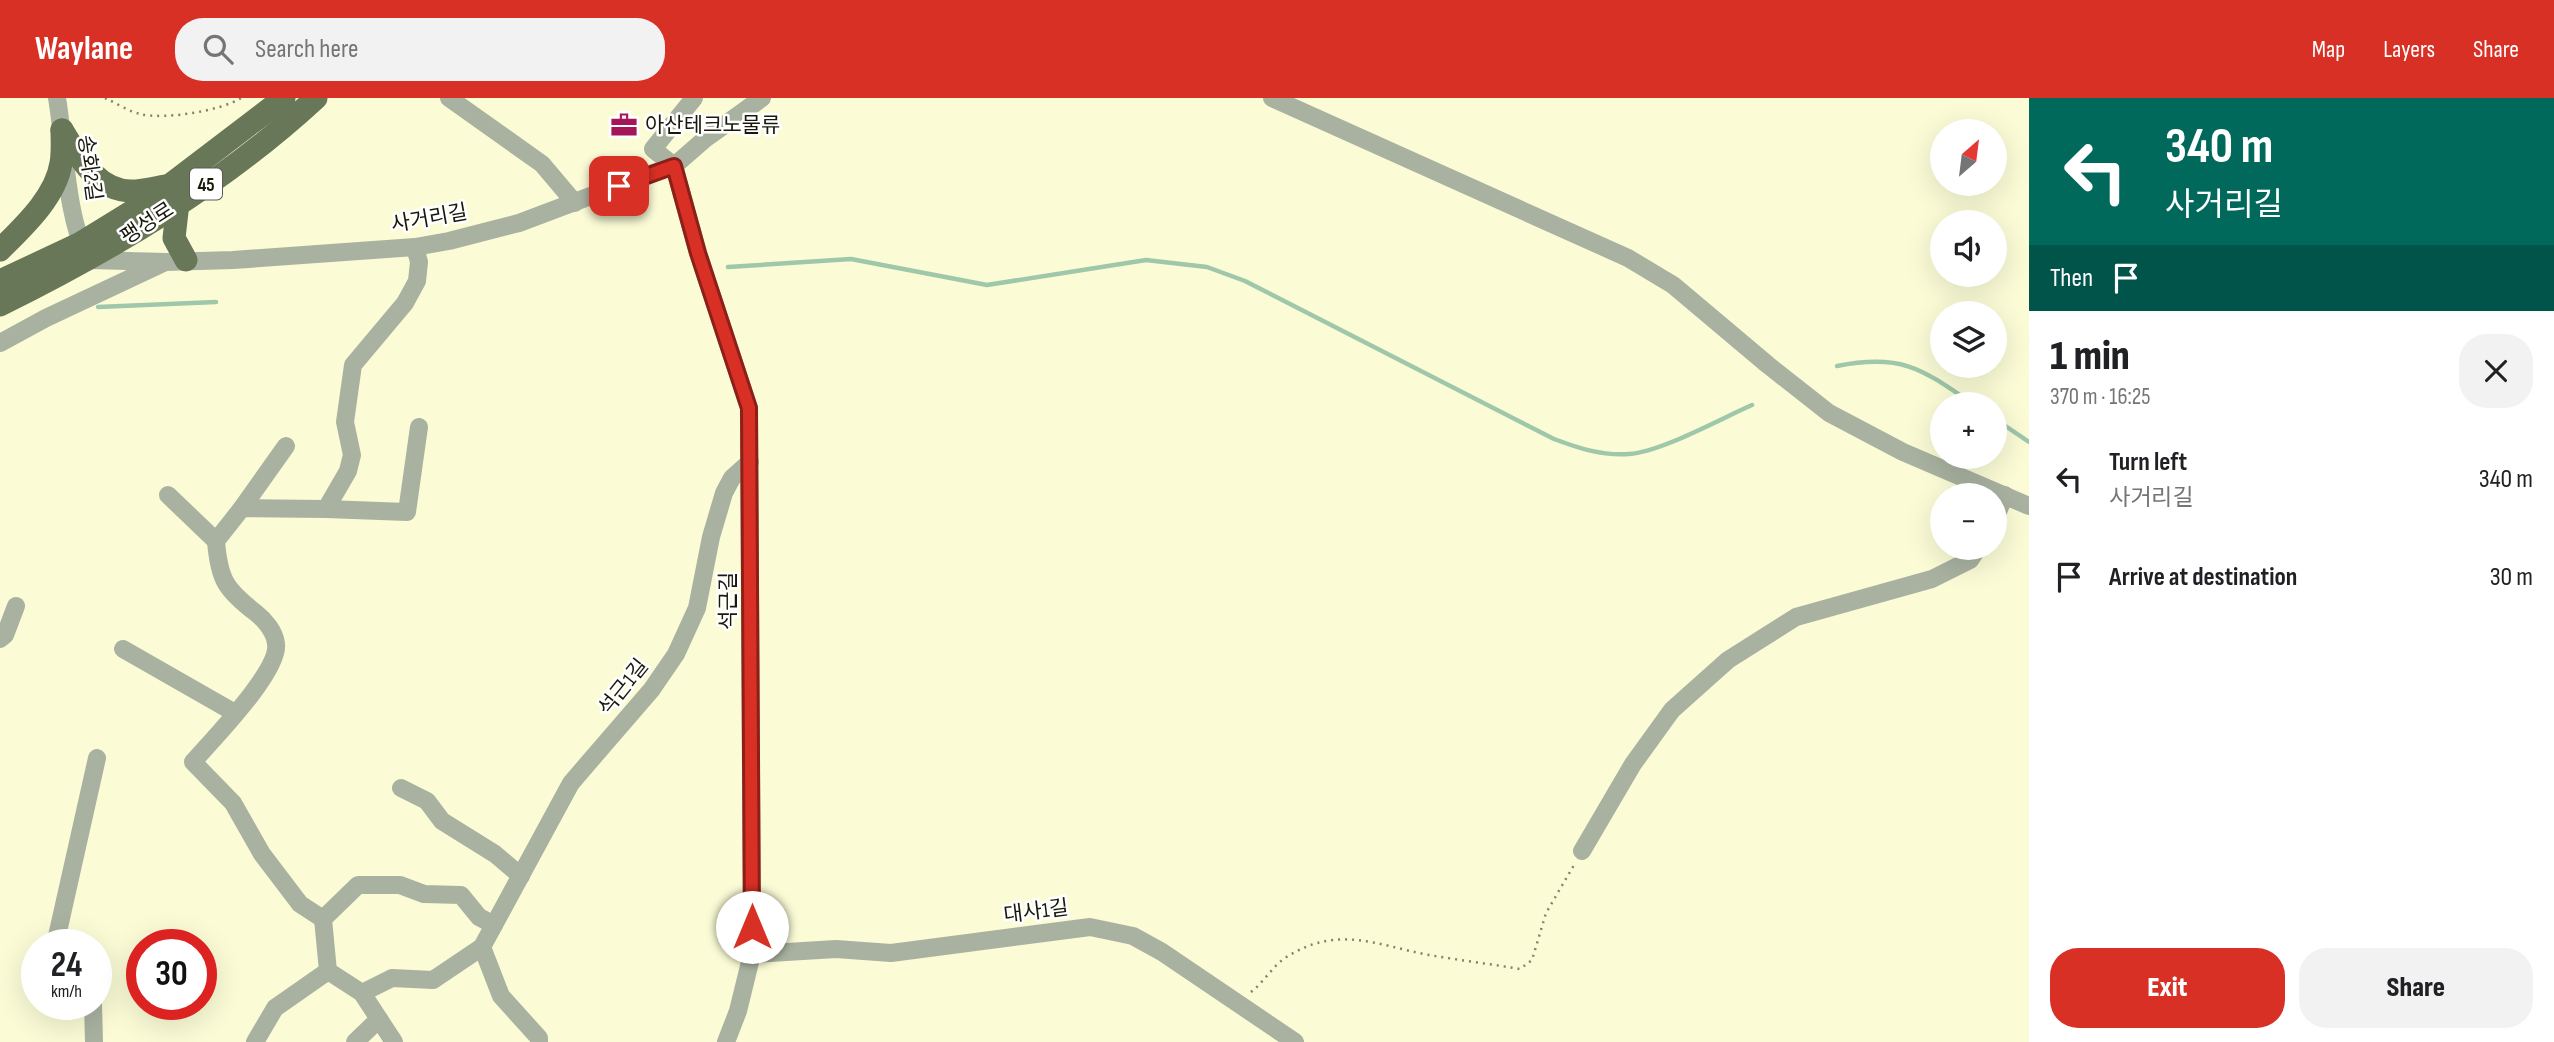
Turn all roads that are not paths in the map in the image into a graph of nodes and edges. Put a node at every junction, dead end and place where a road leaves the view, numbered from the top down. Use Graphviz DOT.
graph roads {
  1 [pos="57,98"];
  2 [pos="284,98"];
  3 [pos="316,98"];
  4 [pos="449,98"];
  5 [pos="694,98"];
  6 [pos="762,98"];
  7 [pos="1272,98"];
  8 [pos="62,130"];
  9 [pos="674,166"];
  10 [pos="175,194"];
  11 [pos="575,203"];
  12 [pos="415,247"];
  13 [pos="0,250"];
  14 [pos="84,252"];
  15 [pos="176,261"];
  16 [pos="0,281"];
  17 [pos="0,305"];
  18 [pos="0,343"];
  19 [pos="418,427"];
  20 [pos="286,446"];
  21 [pos="750,462"];
  22 [pos="1977,483"];
  23 [pos="168,495"];
  24 [pos="2007,496"];
  25 [pos="2029,506"];
  26 [pos="242,509"];
  27 [pos="326,509"];
  28 [pos="216,541"];
  29 [pos="1971,560"];
  30 [pos="16,606"];
  31 [pos="0,639"];
  32 [pos="123,649"];
  33 [pos="235,713"];
  34 [pos="97,758"];
  35 [pos="401,788"];
  36 [pos="1582,851"];
  37 [pos="521,876"];
  38 [pos="323,919"];
  39 [pos="494,925"];
  40 [pos="59,929"];
  41 [pos="482,947"];
  42 [pos="752,954"];
  43 [pos="328,971"];
  44 [pos="362,992"];
  45 [pos="379,1019"];
  46 [pos="93,1020"];
  47 [pos="94,1042"];
  48 [pos="255,1042"];
  49 [pos="355,1042"];
  50 [pos="394,1042"];
  51 [pos="539,1042"];
  52 [pos="726,1042"];
  53 [pos="1295,1042"];
  1 -- 8 [label="street, 송화2길"];
  2 -- 10 [label="main road, 팽성로 / 45"];
  3 -- 10 [label="main road, 팽성로 / 45"];
  4 -- 11 [label="street"];
  5 -- 9 [label="street, 석근길"];
  6 -- 9 [label="street, 사거리길"];
  7 -- 22 [label="street"];
  8 -- 10 [label="main road"];
  8 -- 13 [label="main road"];
  8 -- 14 [label="street, 송화2길"];
  9 -- 11 [label="street, 사거리길"];
  9 -- 21 [label="street, 석근길"];
  10 -- 14 [label="main road, 팽성로 / 45"];
  10 -- 15 [label="main road"];
  11 -- 12 [label="street, 사거리길"];
  12 -- 15 [label="street, 사거리길"];
  12 -- 27 [label="street"];
  14 -- 15 [label="street, 사거리길"];
  14 -- 16 [label="main road, 팽성로 / 45"];
  14 -- 17 [label="main road, 팽성로 / 45"];
  15 -- 18 [label="street"];
  19 -- 27 [label="street"];
  20 -- 26 [label="street"];
  21 -- 37 [label="street, 석근1길"];
  21 -- 42 [label="street, 석근길"];
  23 -- 28 [label="street"];
  24 -- 25 [label="street"];
  26 -- 27 [label="street"];
  26 -- 28 [label="street"];
  28 -- 33 [label="street"];
  29 -- 36 [label="street"];
  30 -- 31 [label="street"];
  32 -- 33 [label="street"];
  33 -- 38 [label="street"];
  34 -- 40 [label="street"];
  35 -- 37 [label="street"];
  37 -- 39 [label="street, 석근1길"];
  38 -- 39 [label="street"];
  38 -- 43 [label="street"];
  39 -- 41 [label="street, 석근1길"];
  41 -- 44 [label="street, 석근1길"];
  41 -- 51 [label="street"];
  42 -- 52 [label="street, 석근길"];
  42 -- 53 [label="street, 대사1길"];
  43 -- 44 [label="street"];
  43 -- 48 [label="street"];
  44 -- 45 [label="street"];
  45 -- 49 [label="street"];
  45 -- 50 [label="street"];
  46 -- 47 [label="street"];
}
